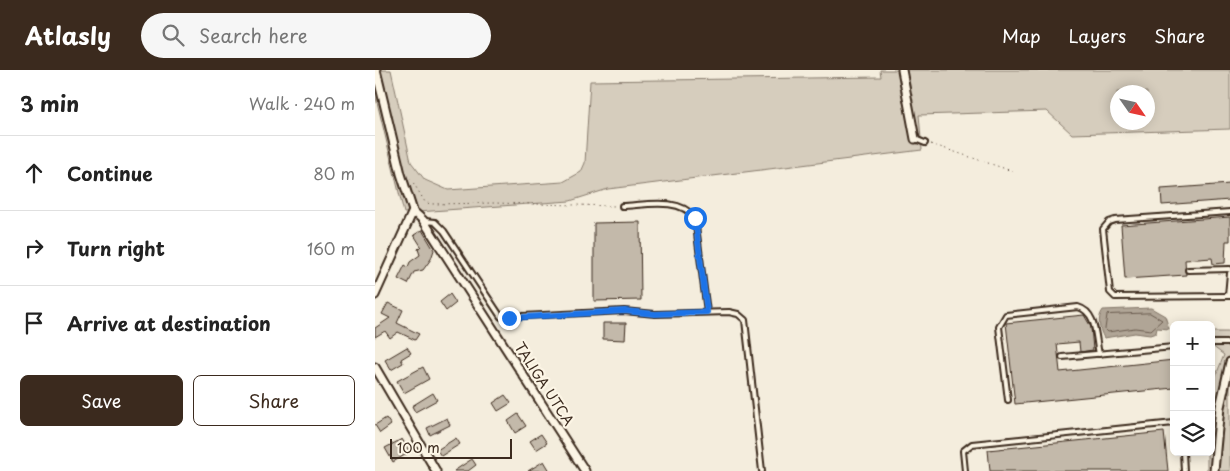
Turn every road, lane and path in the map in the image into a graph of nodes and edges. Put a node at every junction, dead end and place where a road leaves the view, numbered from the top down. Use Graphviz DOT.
graph roads {
  1 [pos="376,70"];
  2 [pos="902,70"];
  3 [pos="915,139"];
  4 [pos="925,142"];
  5 [pos="1012,171"];
  6 [pos="401,174"];
  7 [pos="622,206"];
  8 [pos="413,211"];
  9 [pos="1230,212"];
  10 [pos="423,220"];
  11 [pos="1188,270"];
  12 [pos="1230,271"];
  13 [pos="375,295"];
  14 [pos="1229,296"];
  15 [pos="707,312"];
  16 [pos="1215,343"];
  17 [pos="1230,343"];
  18 [pos="1170,347"];
  19 [pos="1099,354"];
  20 [pos="1062,357"];
  21 [pos="1230,362"];
  22 [pos="375,367"];
  23 [pos="1008,400"];
  24 [pos="1170,423"];
  25 [pos="1183,456"];
  26 [pos="436,471"];
  27 [pos="585,471"];
  28 [pos="762,471"];
  29 [pos="965,471"];
  30 [pos="1184,471"];
  31 [pos="1214,471"];
  1 -- 6 [label="street"];
  2 -- 3 [label="street"];
  3 -- 4 [label="lane"];
  4 -- 5 [label="path"];
  6 -- 7 [label="path"];
  6 -- 8 [label="street"];
  7 -- 15 [label="lane"];
  8 -- 10 [label="street, TALIGA UTCA"];
  8 -- 13 [label="street"];
  9 -- 14 [label="lane"];
  10 -- 15 [label="lane"];
  10 -- 27 [label="street, TALIGA UTCA"];
  11 -- 12 [label="lane"];
  12 -- 14 [label="lane"];
  15 -- 28 [label="lane"];
  16 -- 17 [label="lane"];
  18 -- 19 [label="lane"];
  19 -- 20 [label="lane"];
  19 -- 23 [label="lane"];
  21 -- 31 [label="street"];
  22 -- 26 [label="street"];
  24 -- 29 [label="lane"];
  25 -- 30 [label="lane"];
}
